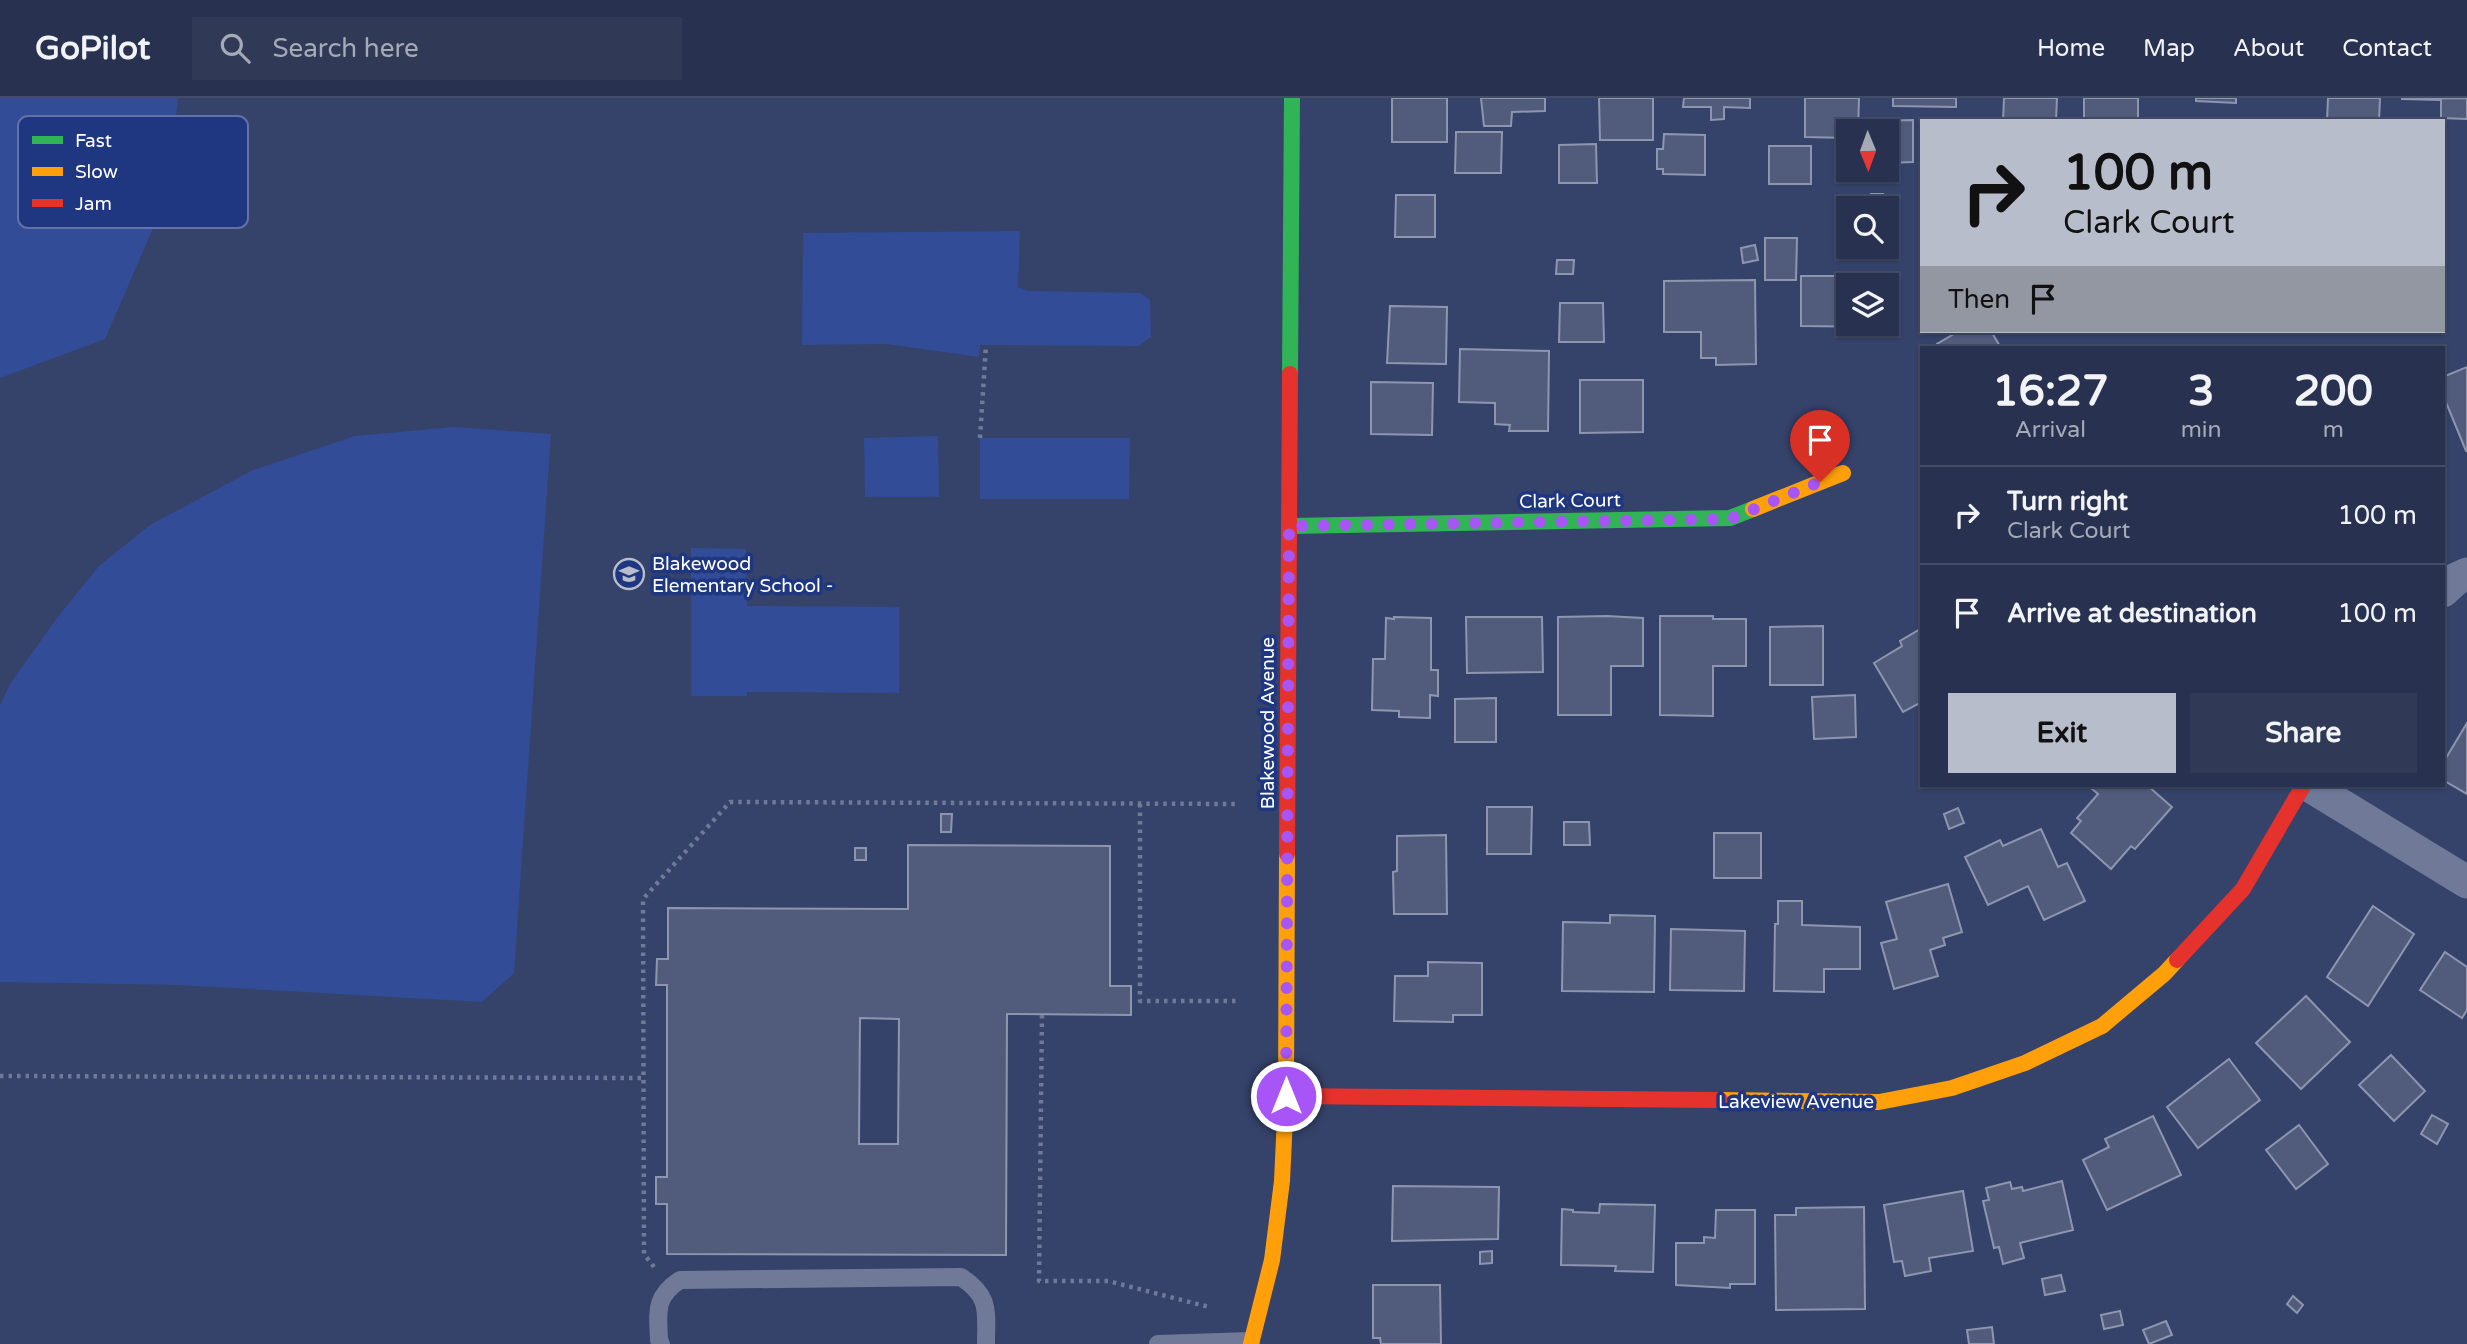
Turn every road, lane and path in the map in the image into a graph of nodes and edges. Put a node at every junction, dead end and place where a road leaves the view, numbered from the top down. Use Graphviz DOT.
graph roads {
  1 [pos="1292,98"];
  2 [pos="986,345"];
  3 [pos="980,438"];
  4 [pos="1843,473"];
  5 [pos="1289,526"];
  6 [pos="2467,574"];
  7 [pos="2445,589"];
  8 [pos="2303,787"];
  9 [pos="2312,787"];
  10 [pos="1140,804"];
  11 [pos="1237,804"];
  12 [pos="2467,882"];
  13 [pos="1238,1001"];
  14 [pos="1042,1015"];
  15 [pos="0,1076"];
  16 [pos="644,1078"];
  17 [pos="1286,1096"];
  18 [pos="668,1288"];
  19 [pos="1209,1307"];
  20 [pos="1251,1343"];
  21 [pos="661,1344"];
  22 [pos="986,1344"];
  23 [pos="1158,1344"];
  1 -- 5 [label="street, Blakewood Avenue"];
  2 -- 3 [label="path"];
  4 -- 5 [label="street, Clark Court"];
  5 -- 17 [label="street, Blakewood Avenue"];
  6 -- 7 [label="street"];
  8 -- 17 [label="street, Lakeview Avenue"];
  9 -- 12 [label="street"];
  10 -- 11 [label="path"];
  10 -- 13 [label="path"];
  10 -- 16 [label="path"];
  14 -- 19 [label="path"];
  15 -- 16 [label="path"];
  16 -- 18 [label="path"];
  17 -- 20 [label="street, Blakewood Avenue"];
  18 -- 21 [label="lane"];
  18 -- 22 [label="lane"];
  20 -- 23 [label="lane"];
}
